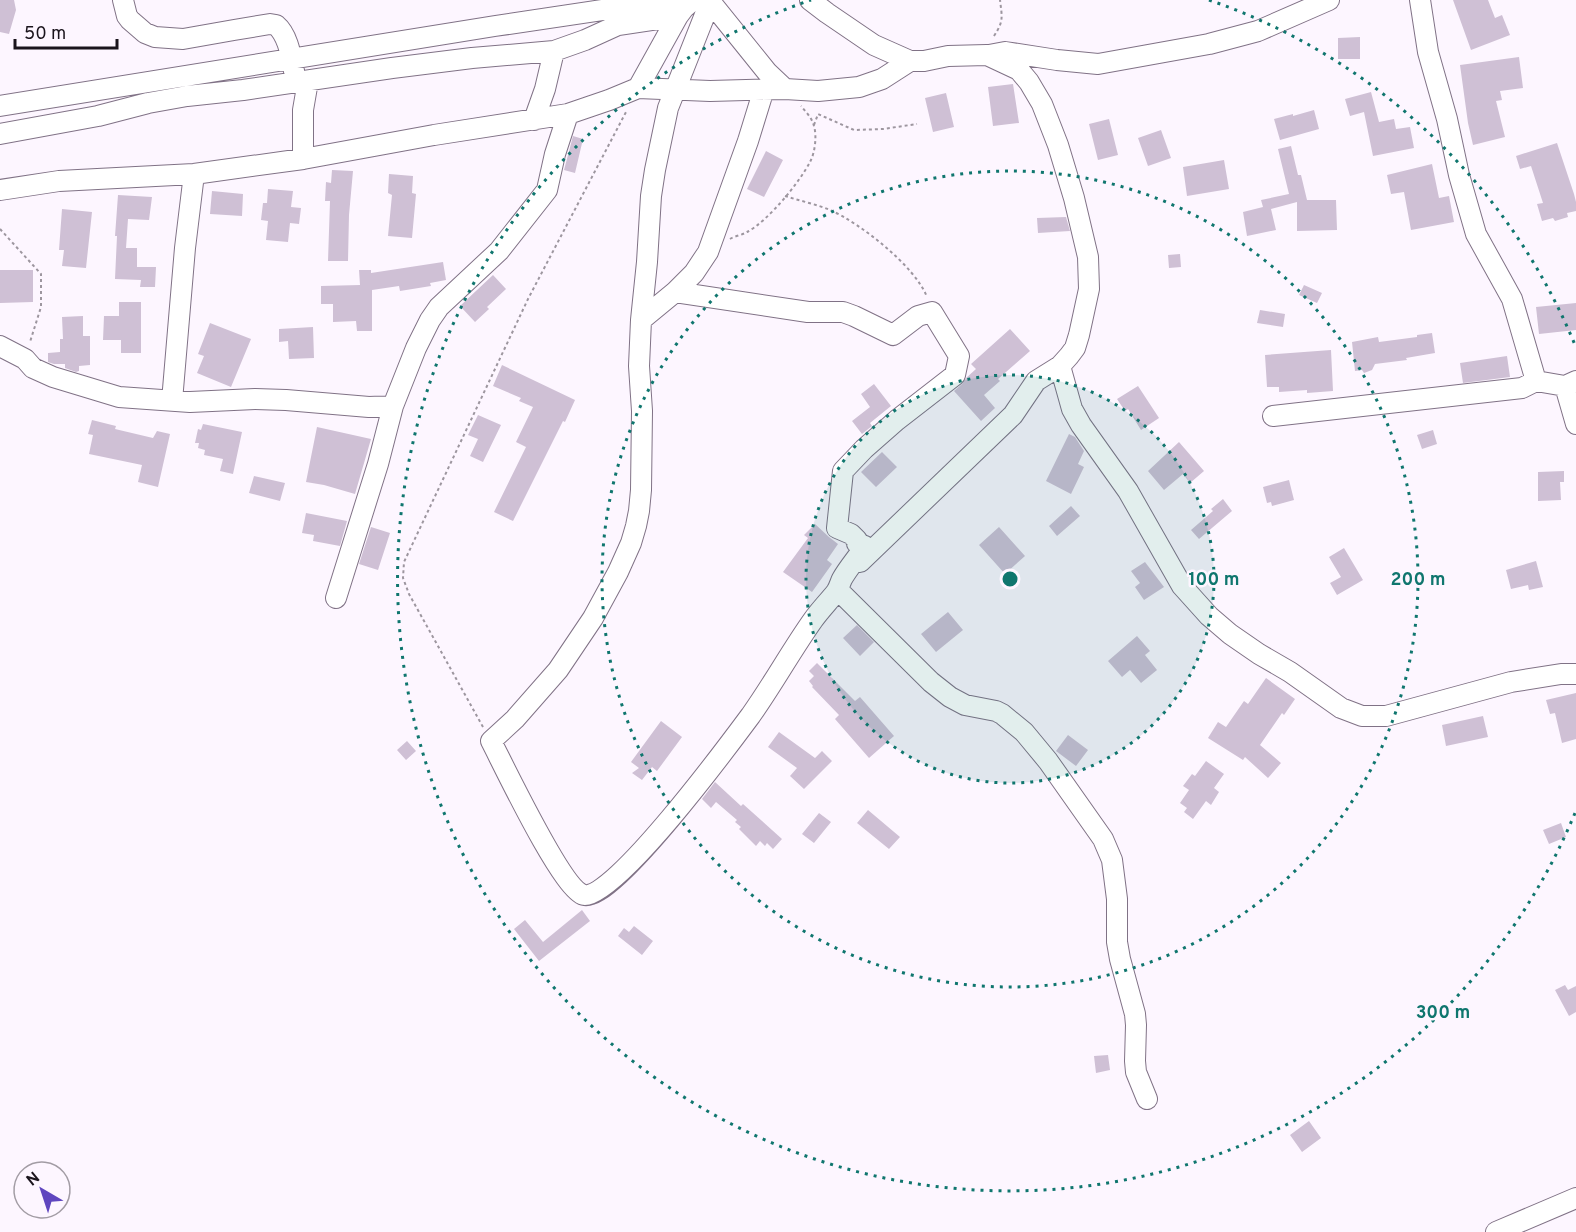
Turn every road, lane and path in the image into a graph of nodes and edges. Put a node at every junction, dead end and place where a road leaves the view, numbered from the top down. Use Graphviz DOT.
graph roads {
  1 [pos="123,0"];
  2 [pos="810,0"];
  3 [pos="1000,0"];
  4 [pos="1329,0"];
  5 [pos="1420,0"];
  6 [pos="704,1"];
  7 [pos="673,8"];
  8 [pos="554,51"];
  9 [pos="987,56"];
  10 [pos="292,58"];
  11 [pos="910,61"];
  12 [pos="302,82"];
  13 [pos="638,88"];
  14 [pos="764,89"];
  15 [pos="785,89"];
  16 [pos="675,90"];
  17 [pos="0,106"];
  18 [pos="568,114"];
  19 [pos="534,120"];
  20 [pos="917,124"];
  21 [pos="814,125"];
  22 [pos="0,134"];
  23 [pos="303,159"];
  24 [pos="194,174"];
  25 [pos="0,190"];
  26 [pos="785,196"];
  27 [pos="0,229"];
  28 [pos="711,243"];
  29 [pos="675,292"];
  30 [pos="928,300"];
  31 [pos="641,320"];
  32 [pos="0,345"];
  33 [pos="25,359"];
  34 [pos="1060,366"];
  35 [pos="1536,381"];
  36 [pos="1571,384"];
  37 [pos="172,401"];
  38 [pos="393,406"];
  39 [pos="1273,416"];
  40 [pos="1576,424"];
  41 [pos="839,585"];
  42 [pos="336,597"];
  43 [pos="1576,674"];
  44 [pos="491,741"];
  45 [pos="1147,1099"];
  46 [pos="1576,1198"];
  47 [pos="1496,1232"];
  1 -- 10 [label="street"];
  2 -- 11 [label="street"];
  3 -- 9 [label="path"];
  4 -- 9 [label="street"];
  5 -- 35 [label="street"];
  6 -- 7 [label="street"];
  6 -- 15 [label="street"];
  6 -- 16 [label="street"];
  7 -- 8 [label="street"];
  7 -- 10 [label="street"];
  7 -- 13 [label="street"];
  8 -- 12 [label="street"];
  8 -- 19 [label="street"];
  9 -- 11 [label="street"];
  9 -- 34 [label="street"];
  10 -- 12 [label="street"];
  10 -- 17 [label="street"];
  11 -- 15 [label="street"];
  12 -- 22 [label="street"];
  12 -- 23 [label="street"];
  13 -- 16 [label="street"];
  13 -- 18 [label="street"];
  13 -- 44 [label="path"];
  14 -- 15 [label="street"];
  14 -- 16 [label="street"];
  14 -- 28 [label="street"];
  15 -- 21 [label="path"];
  16 -- 31 [label="street"];
  18 -- 19 [label="street"];
  18 -- 38 [label="street"];
  19 -- 23 [label="street"];
  20 -- 21 [label="path"];
  21 -- 26 [label="path"];
  23 -- 24 [label="street"];
  24 -- 25 [label="street"];
  24 -- 37 [label="street"];
  26 -- 28 [label="path"];
  26 -- 30 [label="path"];
  27 -- 33 [label="path"];
  28 -- 29 [label="street"];
  29 -- 31 [label="street"];
  29 -- 41 [label="street"];
  31 -- 44 [label="street"];
  32 -- 33 [label="street"];
  33 -- 37 [label="street"];
  34 -- 41 [label="street"];
  34 -- 43 [label="street"];
  35 -- 36 [label="street"];
  35 -- 39 [label="street"];
  36 -- 40 [label="street"];
  37 -- 38 [label="street"];
  38 -- 42 [label="street"];
  41 -- 44 [label="street"];
  41 -- 45 [label="street"];
  46 -- 47 [label="street"];
}
